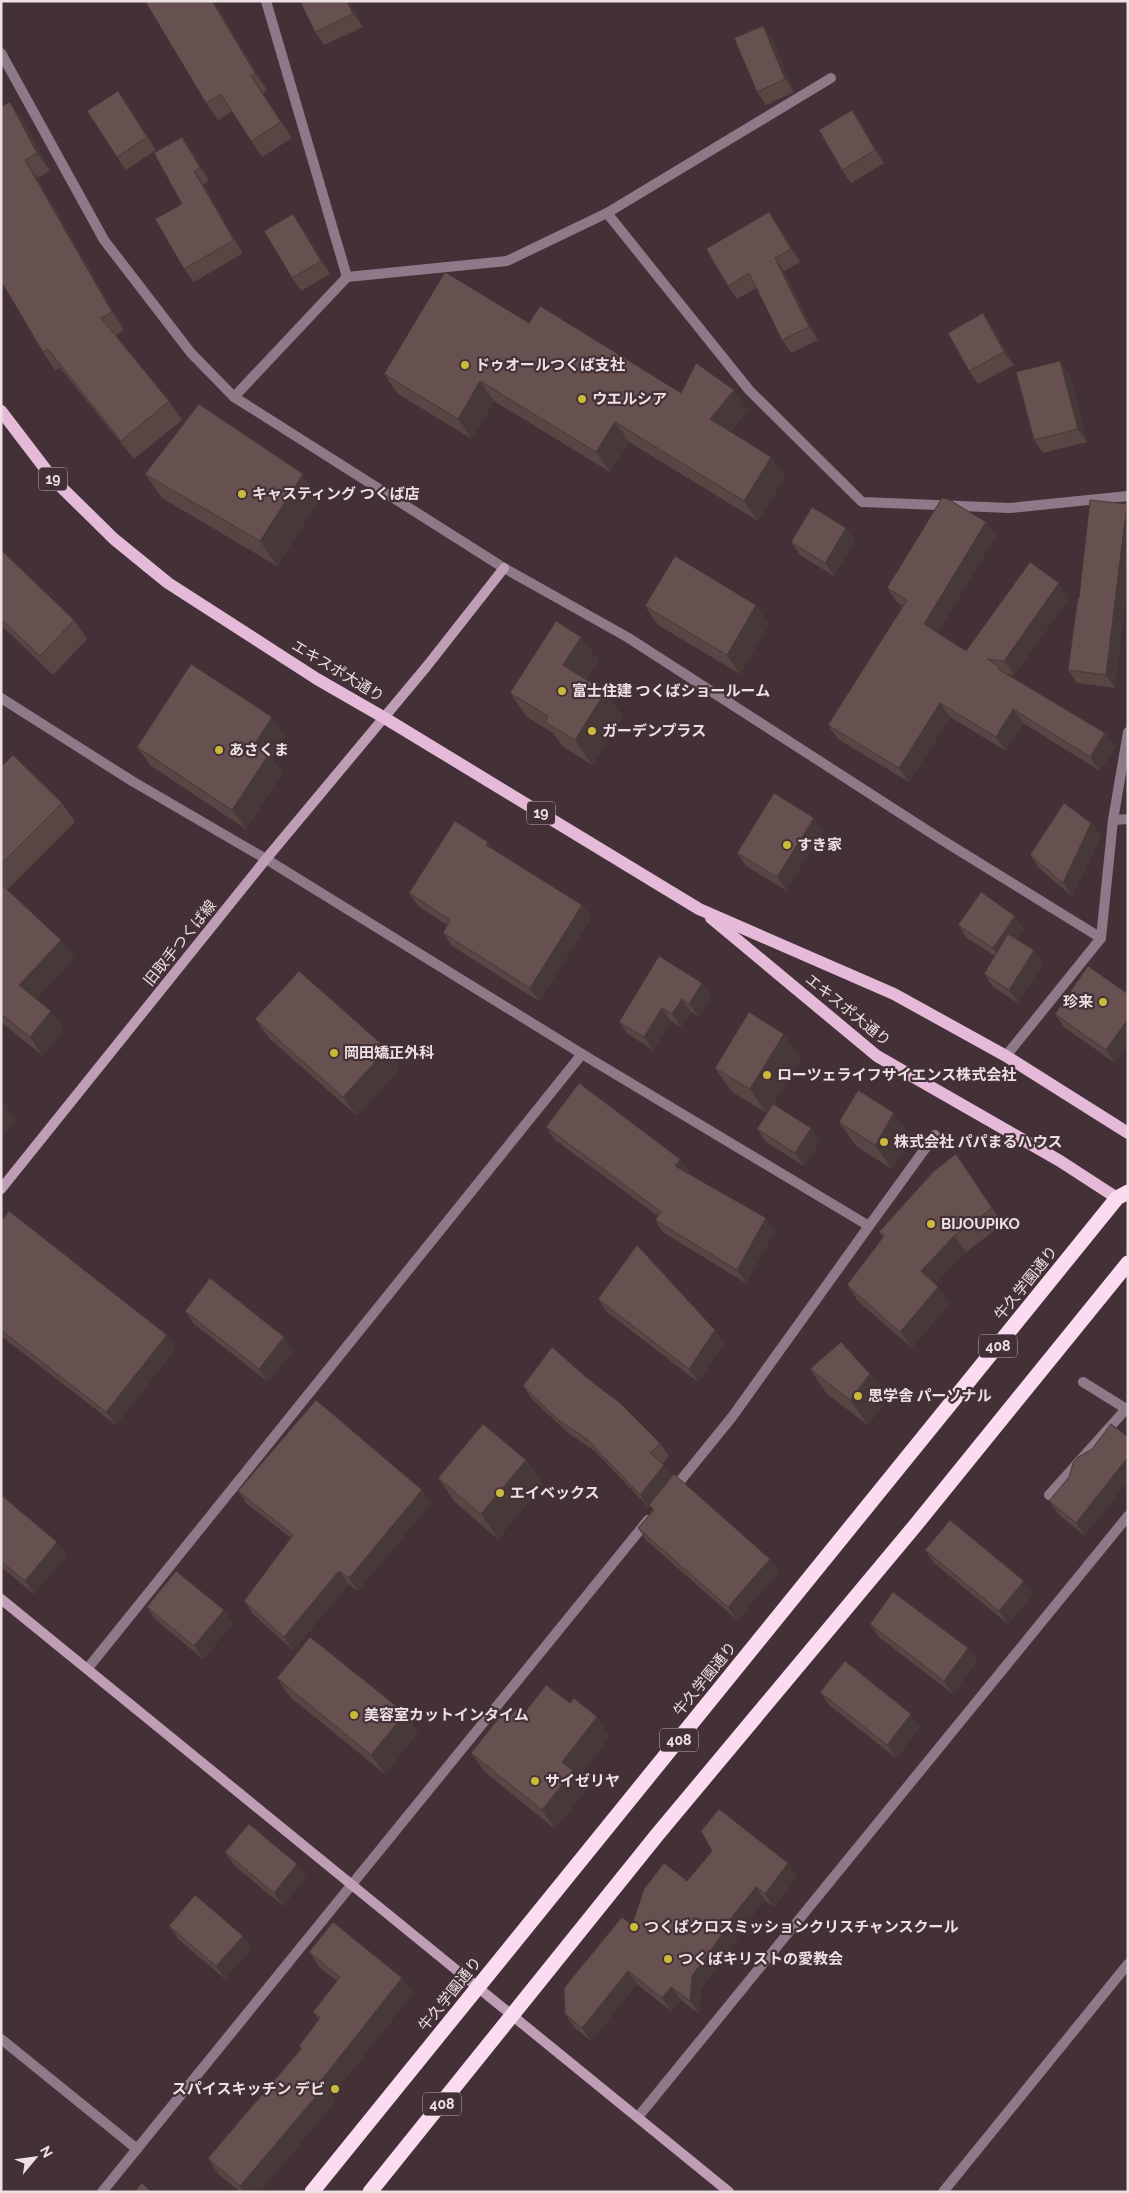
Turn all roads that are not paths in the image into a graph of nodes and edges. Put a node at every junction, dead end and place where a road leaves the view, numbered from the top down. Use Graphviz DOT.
graph roads {
  1 [pos="266,1"];
  2 [pos="1,53"];
  3 [pos="831,78"];
  4 [pos="607,213"];
  5 [pos="346,277"];
  6 [pos="234,397"];
  7 [pos="1,411"];
  8 [pos="1128,496"];
  9 [pos="504,568"];
  10 [pos="1,698"];
  11 [pos="383,717"];
  12 [pos="1128,732"];
  13 [pos="1128,819"];
  14 [pos="1113,820"];
  15 [pos="266,859"];
  16 [pos="699,908"];
  17 [pos="1101,938"];
  18 [pos="582,1054"];
  19 [pos="1006,1056"];
  20 [pos="1128,1133"];
  21 [pos="935,1135"];
  22 [pos="1,1189"];
  23 [pos="1124,1198"];
  24 [pos="869,1226"];
  25 [pos="1128,1263"];
  26 [pos="1083,1382"];
  27 [pos="1127,1410"];
  28 [pos="1049,1495"];
  29 [pos="1128,1516"];
  30 [pos="1,1598"];
  31 [pos="88,1668"];
  32 [pos="350,1885"];
  33 [pos="1128,1964"];
  34 [pos="478,1987"];
  35 [pos="512,2016"];
  36 [pos="1,2039"];
  37 [pos="638,2117"];
  38 [pos="137,2150"];
  39 [pos="102,2192"];
  40 [pos="312,2192"];
  41 [pos="370,2192"];
  42 [pos="729,2192"];
  43 [pos="943,2192"];
  1 -- 5 [label="street"];
  2 -- 6 [label="street"];
  3 -- 4 [label="street"];
  4 -- 5 [label="street"];
  4 -- 8 [label="street"];
  5 -- 6 [label="street"];
  6 -- 9 [label="street"];
  7 -- 11 [label="main road, エキスポ大通り / 19"];
  9 -- 11 [label="street, 旧取手つくば線"];
  9 -- 17 [label="street"];
  10 -- 15 [label="street"];
  11 -- 15 [label="street, 旧取手つくば線"];
  11 -- 16 [label="main road, エキスポ大通り / 19"];
  12 -- 14 [label="street"];
  13 -- 14 [label="street"];
  14 -- 17 [label="street"];
  15 -- 18 [label="street"];
  15 -- 22 [label="street, 旧取手つくば線"];
  16 -- 19 [label="main road, エキスポ大通り / 19"];
  16 -- 23 [label="main road, エキスポ大通り / 19"];
  17 -- 19 [label="street"];
  18 -- 24 [label="street"];
  18 -- 31 [label="street"];
  19 -- 20 [label="main road, エキスポ大通り / 19"];
  21 -- 24 [label="street"];
  23 -- 34 [label="highway, 牛久学園通り / 408"];
  24 -- 32 [label="street"];
  25 -- 35 [label="highway, 408"];
  26 -- 27 [label="street"];
  27 -- 28 [label="street"];
  29 -- 37 [label="street"];
  30 -- 31 [label="street"];
  31 -- 32 [label="street"];
  32 -- 34 [label="street"];
  32 -- 38 [label="street"];
  33 -- 43 [label="street"];
  34 -- 35 [label="street"];
  34 -- 40 [label="highway, 牛久学園通り / 408"];
  35 -- 37 [label="street"];
  35 -- 41 [label="highway, 408"];
  36 -- 38 [label="street"];
  37 -- 42 [label="street"];
  38 -- 39 [label="street"];
}
